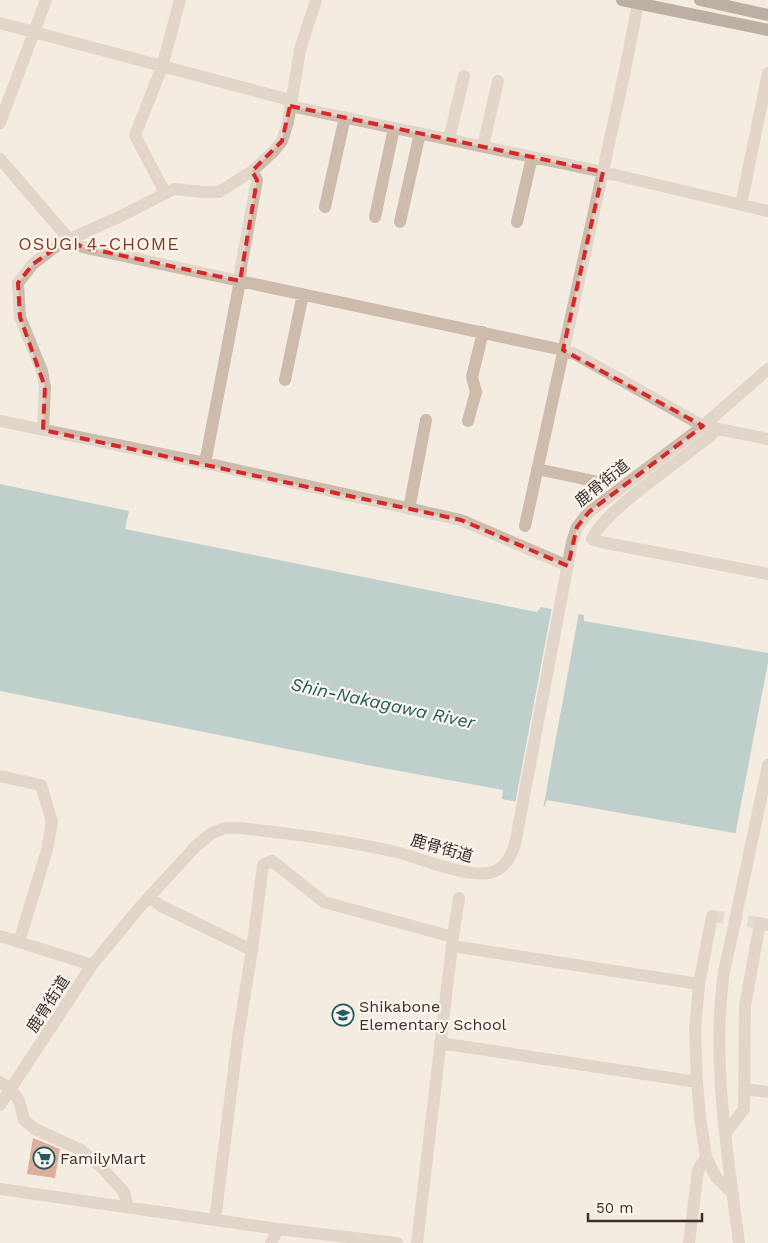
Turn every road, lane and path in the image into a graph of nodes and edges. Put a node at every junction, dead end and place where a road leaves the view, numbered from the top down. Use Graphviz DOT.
graph roads {
  1 [pos="46,0"];
  2 [pos="180,0"];
  3 [pos="316,0"];
  4 [pos="622,0"];
  5 [pos="701,0"];
  6 [pos="638,4"];
  7 [pos="768,15"];
  8 [pos="0,23"];
  9 [pos="768,30"];
  10 [pos="33,32"];
  11 [pos="162,67"];
  12 [pos="768,73"];
  13 [pos="464,76"];
  14 [pos="498,81"];
  15 [pos="290,103"];
  16 [pos="345,117"];
  17 [pos="0,123"];
  18 [pos="394,128"];
  19 [pos="420,133"];
  20 [pos="449,139"];
  21 [pos="483,146"];
  22 [pos="532,157"];
  23 [pos="0,159"];
  24 [pos="252,171"];
  25 [pos="603,172"];
  26 [pos="165,193"];
  27 [pos="741,205"];
  28 [pos="326,207"];
  29 [pos="768,211"];
  30 [pos="375,217"];
  31 [pos="400,222"];
  32 [pos="517,222"];
  33 [pos="69,239"];
  34 [pos="240,281"];
  35 [pos="303,294"];
  36 [pos="483,332"];
  37 [pos="563,350"];
  38 [pos="768,369"];
  39 [pos="285,380"];
  40 [pos="426,420"];
  41 [pos="0,421"];
  42 [pos="468,421"];
  43 [pos="708,427"];
  44 [pos="43,430"];
  45 [pos="768,439"];
  46 [pos="204,463"];
  47 [pos="537,469"];
  48 [pos="594,481"];
  49 [pos="409,509"];
  50 [pos="524,526"];
  51 [pos="568,566"];
  52 [pos="768,574"];
  53 [pos="768,765"];
  54 [pos="0,776"];
  55 [pos="149,897"];
  56 [pos="459,898"];
  57 [pos="712,916"];
  58 [pos="768,925"];
  59 [pos="0,936"];
  60 [pos="19,942"];
  61 [pos="453,942"];
  62 [pos="252,950"];
  63 [pos="92,966"];
  64 [pos="699,984"];
  65 [pos="440,1043"];
  66 [pos="697,1082"];
  67 [pos="6,1086"];
  68 [pos="745,1089"];
  69 [pos="768,1092"];
  70 [pos="0,1106"];
  71 [pos="726,1134"];
  72 [pos="706,1157"];
  73 [pos="0,1189"];
  74 [pos="733,1194"];
  75 [pos="128,1206"];
  76 [pos="215,1220"];
  77 [pos="278,1229"];
  78 [pos="271,1243"];
  79 [pos="396,1243"];
  80 [pos="417,1243"];
  81 [pos="689,1243"];
  82 [pos="739,1243"];
  1 -- 10 [label="street"];
  2 -- 11 [label="street"];
  3 -- 15 [label="street"];
  4 -- 6 [label="main road"];
  5 -- 7 [label="main road"];
  6 -- 9 [label="main road"];
  6 -- 25 [label="street"];
  8 -- 10 [label="street"];
  10 -- 11 [label="street"];
  10 -- 17 [label="street"];
  11 -- 15 [label="street"];
  11 -- 26 [label="street"];
  12 -- 27 [label="street"];
  13 -- 20 [label="street"];
  14 -- 21 [label="street"];
  15 -- 16 [label="street"];
  15 -- 24 [label="street"];
  16 -- 18 [label="street"];
  16 -- 28 [label="street"];
  18 -- 19 [label="street"];
  18 -- 30 [label="street"];
  19 -- 20 [label="street"];
  19 -- 31 [label="street"];
  20 -- 21 [label="street"];
  21 -- 22 [label="street"];
  22 -- 25 [label="street"];
  22 -- 32 [label="street"];
  23 -- 33 [label="street"];
  24 -- 26 [label="street"];
  24 -- 34 [label="street"];
  25 -- 27 [label="street"];
  25 -- 37 [label="street"];
  26 -- 33 [label="street"];
  27 -- 29 [label="street"];
  33 -- 34 [label="street"];
  33 -- 44 [label="street"];
  34 -- 35 [label="street"];
  34 -- 46 [label="street"];
  35 -- 36 [label="street"];
  35 -- 39 [label="street"];
  36 -- 37 [label="street"];
  36 -- 42 [label="street"];
  37 -- 43 [label="street"];
  37 -- 47 [label="street"];
  38 -- 43 [label="street, 鹿骨街道"];
  40 -- 49 [label="street"];
  41 -- 44 [label="street"];
  43 -- 45 [label="street"];
  43 -- 51 [label="street, 鹿骨街道"];
  43 -- 52 [label="street"];
  44 -- 46 [label="street"];
  46 -- 49 [label="street"];
  47 -- 48 [label="street"];
  47 -- 50 [label="street"];
  49 -- 51 [label="street"];
  51 -- 55 [label="street, 鹿骨街道"];
  53 -- 71 [label="street, bridge"];
  54 -- 60 [label="street"];
  55 -- 62 [label="street"];
  55 -- 63 [label="street, 鹿骨街道"];
  56 -- 61 [label="street"];
  57 -- 64 [label="street"];
  58 -- 68 [label="street"];
  59 -- 60 [label="street"];
  60 -- 63 [label="street"];
  61 -- 62 [label="street"];
  61 -- 64 [label="street"];
  61 -- 65 [label="street"];
  62 -- 76 [label="street"];
  63 -- 67 [label="street, 鹿骨街道"];
  64 -- 66 [label="street"];
  65 -- 66 [label="street"];
  65 -- 80 [label="street"];
  66 -- 72 [label="street"];
  67 -- 70 [label="street, 鹿骨街道"];
  67 -- 75 [label="street"];
  68 -- 69 [label="street"];
  68 -- 71 [label="street"];
  71 -- 74 [label="street"];
  72 -- 74 [label="street"];
  72 -- 81 [label="street"];
  73 -- 75 [label="street"];
  74 -- 82 [label="street"];
  75 -- 76 [label="street"];
  76 -- 77 [label="street"];
  77 -- 78 [label="street"];
  77 -- 79 [label="street"];
}
